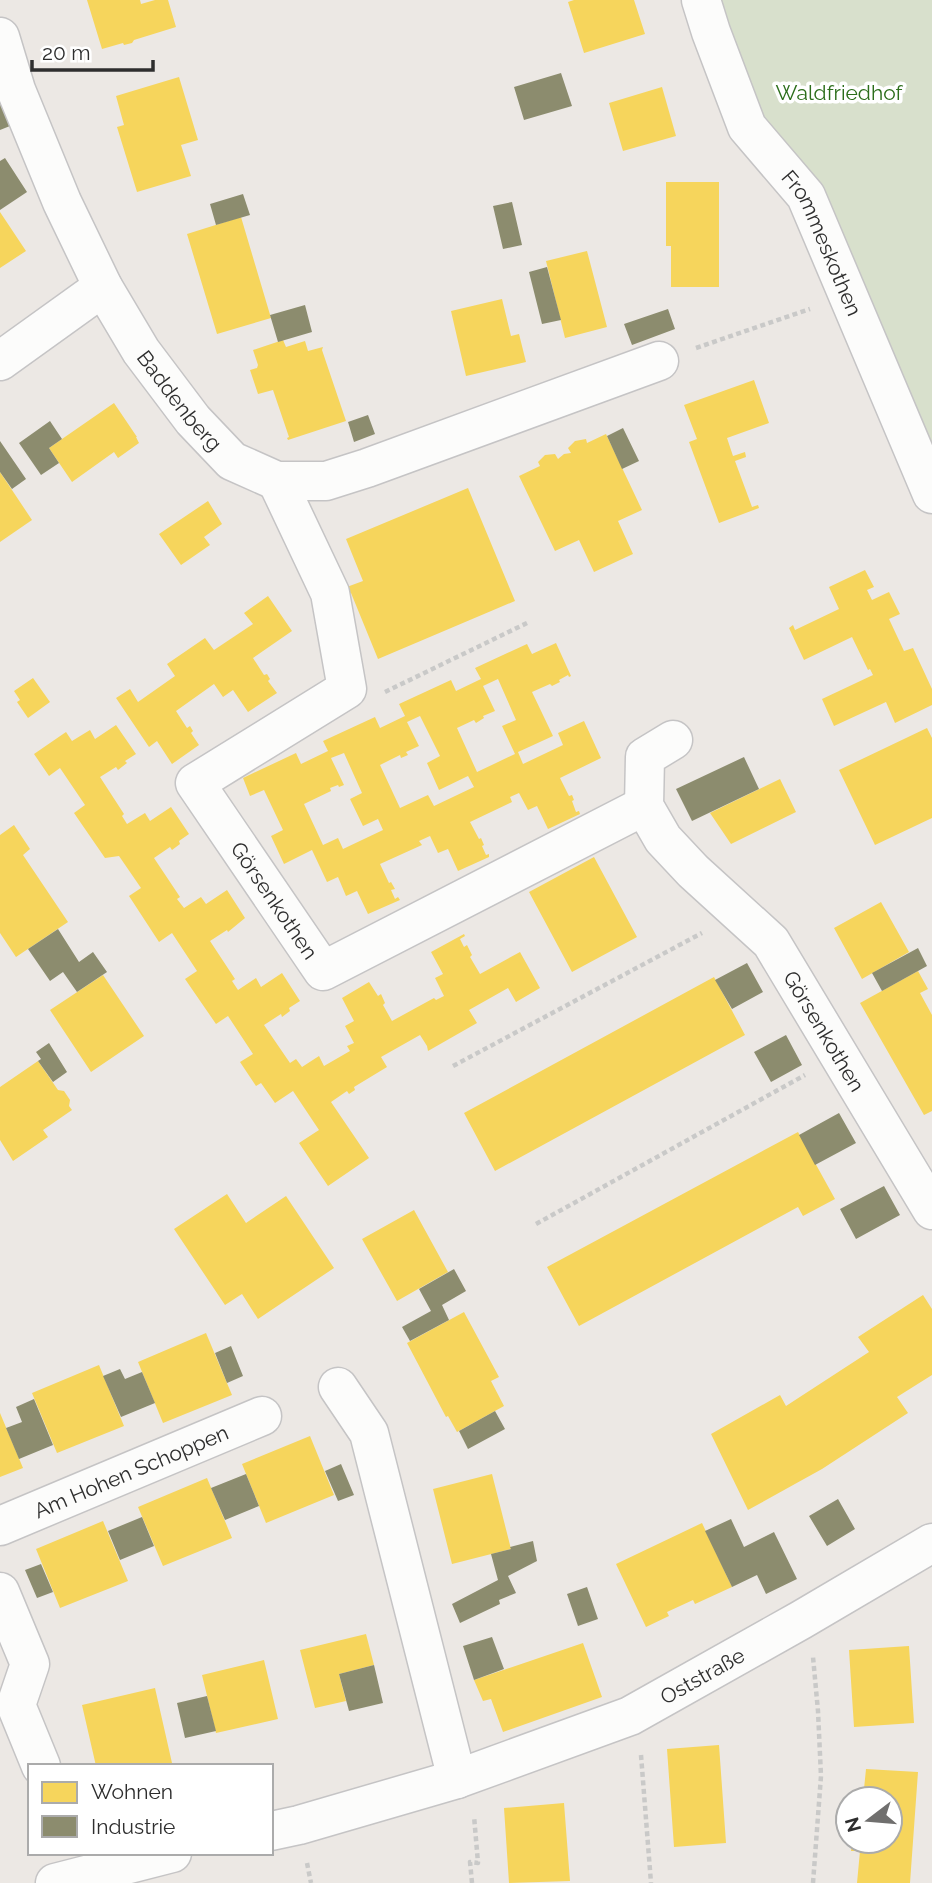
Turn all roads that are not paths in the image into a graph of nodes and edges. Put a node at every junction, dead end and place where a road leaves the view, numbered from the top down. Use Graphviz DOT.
graph roads {
  1 [pos="701,0"];
  2 [pos="0,37"];
  3 [pos="103,287"];
  4 [pos="0,361"];
  5 [pos="659,361"];
  6 [pos="277,481"];
  7 [pos="932,494"];
  8 [pos="673,740"];
  9 [pos="644,806"];
  10 [pos="932,1210"];
  11 [pos="338,1387"];
  12 [pos="262,1416"];
  13 [pos="0,1526"];
  14 [pos="932,1543"];
  15 [pos="0,1592"];
  16 [pos="40,1764"];
  17 [pos="461,1777"];
  18 [pos="273,1831"];
  19 [pos="160,1855"];
  20 [pos="73,1870"];
  1 -- 7 [label="street, Frommeskothen"];
  2 -- 3 [label="street, Baddenberg"];
  3 -- 4 [label="street"];
  3 -- 6 [label="street, Baddenberg"];
  5 -- 6 [label="street, Baddenberg"];
  6 -- 9 [label="street, Görsenkothen"];
  8 -- 9 [label="street"];
  9 -- 10 [label="street, Görsenkothen"];
  11 -- 17 [label="street"];
  12 -- 13 [label="street, Am Hohen Schoppen"];
  14 -- 17 [label="street, Oststraße"];
  15 -- 16 [label="street"];
  17 -- 18 [label="street, Oststraße"];
  19 -- 20 [label="street"];
}
